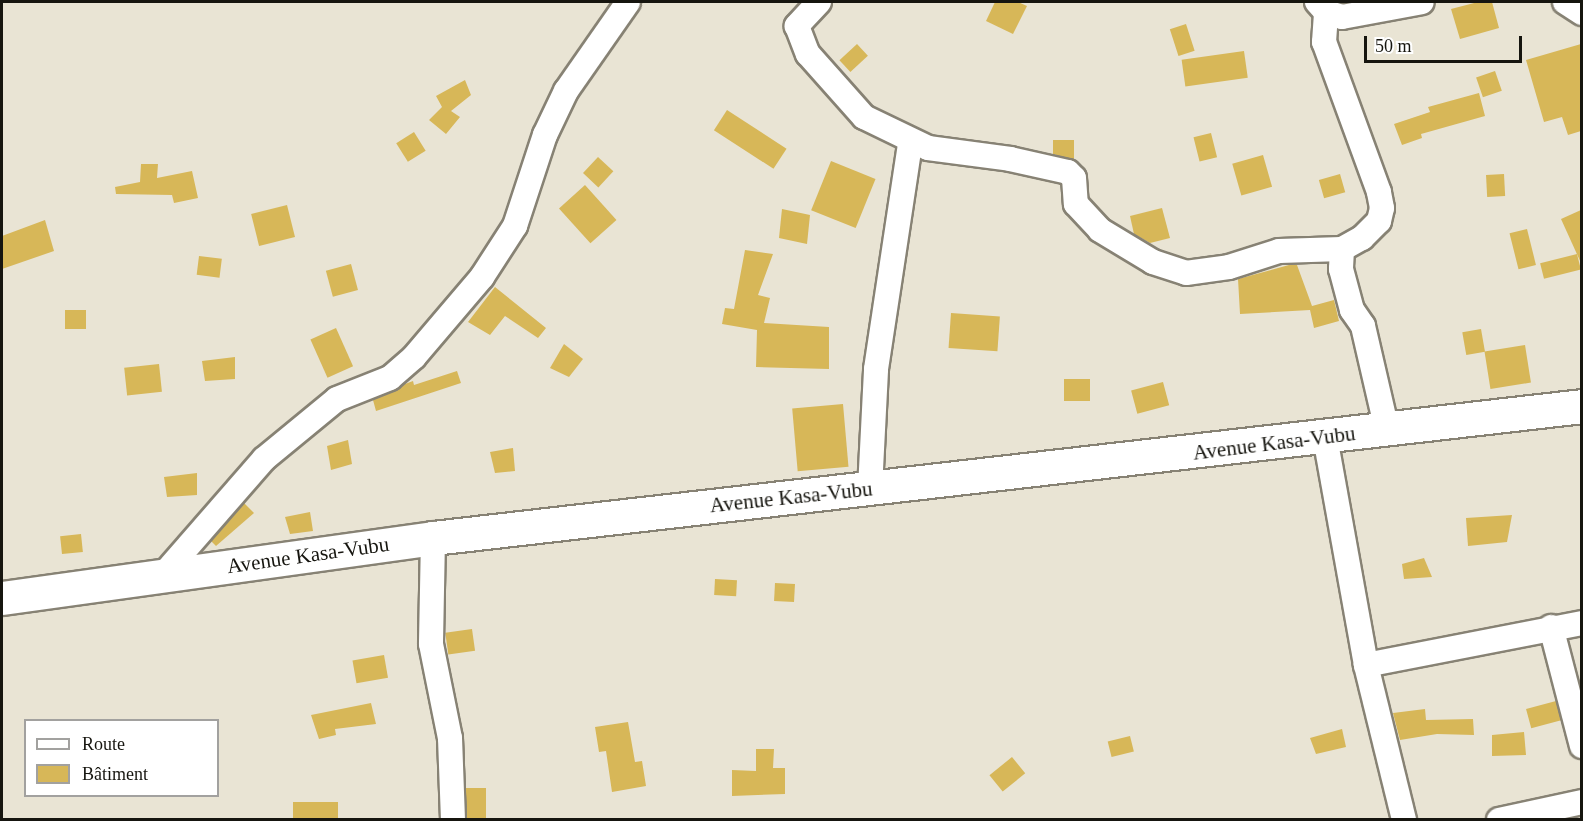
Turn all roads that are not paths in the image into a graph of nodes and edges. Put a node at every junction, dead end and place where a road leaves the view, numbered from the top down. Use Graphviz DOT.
graph roads {
  1 [pos="628,2"];
  2 [pos="1422,2"];
  3 [pos="1565,2"];
  4 [pos="812,4"];
  5 [pos="1322,7"];
  6 [pos="1581,14"];
  7 [pos="910,142"];
  8 [pos="1342,249"];
  9 [pos="1581,406"];
  10 [pos="1387,430"];
  11 [pos="1325,437"];
  12 [pos="870,489"];
  13 [pos="433,538"];
  14 [pos="162,576"];
  15 [pos="2,598"];
  16 [pos="1581,623"];
  17 [pos="1551,627"];
  18 [pos="1366,665"];
  19 [pos="1581,746"];
  20 [pos="1581,802"];
  21 [pos="453,819"];
  22 [pos="1404,819"];
  23 [pos="1498,819"];
  1 -- 14 [label="street"];
  2 -- 5 [label="street"];
  3 -- 6 [label="street"];
  4 -- 7 [label="street"];
  5 -- 8 [label="street"];
  7 -- 8 [label="street"];
  7 -- 12 [label="street"];
  8 -- 10 [label="street"];
  9 -- 10 [label="highway, Avenue Kasa-Vubu"];
  10 -- 11 [label="highway, Avenue Kasa-Vubu"];
  11 -- 12 [label="highway, Avenue Kasa-Vubu"];
  11 -- 18 [label="street"];
  12 -- 13 [label="highway, Avenue Kasa-Vubu"];
  13 -- 14 [label="highway, Avenue Kasa-Vubu"];
  13 -- 21 [label="street"];
  14 -- 15 [label="highway, Avenue Kasa-Vubu"];
  16 -- 17 [label="street"];
  17 -- 18 [label="street"];
  17 -- 19 [label="street"];
  18 -- 22 [label="street"];
  20 -- 23 [label="street"];
}
